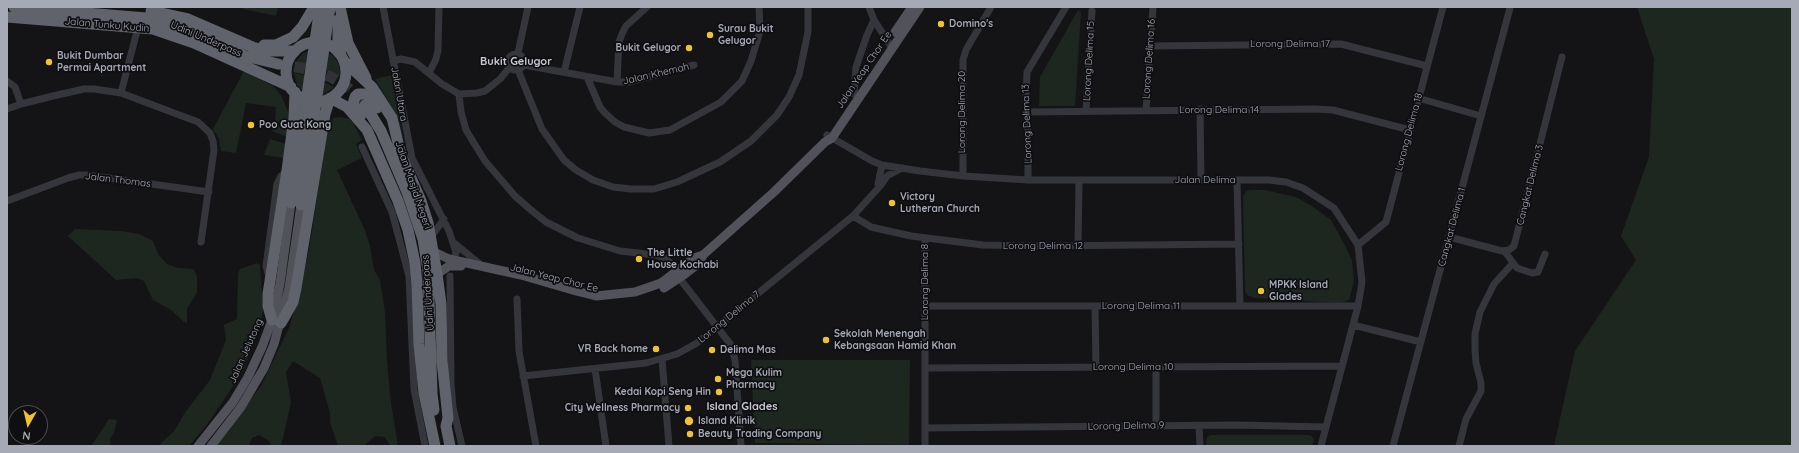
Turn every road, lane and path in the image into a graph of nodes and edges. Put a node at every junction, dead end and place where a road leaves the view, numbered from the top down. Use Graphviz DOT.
graph roads {
  1 [pos="14,7"];
  2 [pos="107,7"];
  3 [pos="330,7"];
  4 [pos="340,7"];
  5 [pos="383,7"];
  6 [pos="439,7"];
  7 [pos="528,7"];
  8 [pos="580,7"];
  9 [pos="647,7"];
  10 [pos="759,7"];
  11 [pos="808,7"];
  12 [pos="869,7"];
  13 [pos="912,7"];
  14 [pos="920,7"];
  15 [pos="991,7"];
  16 [pos="1066,7"];
  17 [pos="1153,7"];
  18 [pos="1443,7"];
  19 [pos="1510,8"];
  20 [pos="314,9"];
  21 [pos="1092,11"];
  22 [pos="7,17"];
  23 [pos="874,20"];
  24 [pos="138,27"];
  25 [pos="234,40"];
  26 [pos="890,46"];
  27 [pos="1150,46"];
  28 [pos="296,50"];
  29 [pos="518,53"];
  30 [pos="1562,57"];
  31 [pos="343,58"];
  32 [pos="393,61"];
  33 [pos="278,64"];
  34 [pos="694,65"];
  35 [pos="1427,66"];
  36 [pos="510,67"];
  37 [pos="521,67"];
  38 [pos="564,72"];
  39 [pos="429,73"];
  40 [pos="315,74"];
  41 [pos="587,77"];
  42 [pos="7,81"];
  43 [pos="617,82"];
  44 [pos="372,87"];
  45 [pos="289,88"];
  46 [pos="121,93"];
  47 [pos="459,94"];
  48 [pos="854,94"];
  49 [pos="330,98"];
  50 [pos="1418,98"];
  51 [pos="21,104"];
  52 [pos="365,105"];
  53 [pos="7,109"];
  54 [pos="1146,110"];
  55 [pos="1200,110"];
  56 [pos="1027,112"];
  57 [pos="1086,112"];
  58 [pos="1481,116"];
  59 [pos="367,130"];
  60 [pos="1410,130"];
  61 [pos="828,138"];
  62 [pos="362,147"];
  63 [pos="401,155"];
  64 [pos="882,165"];
  65 [pos="902,168"];
  66 [pos="963,176"];
  67 [pos="1028,180"];
  68 [pos="1201,180"];
  69 [pos="1237,180"];
  70 [pos="1079,181"];
  71 [pos="877,189"];
  72 [pos="209,192"];
  73 [pos="7,201"];
  74 [pos="296,204"];
  75 [pos="853,216"];
  76 [pos="444,219"];
  77 [pos="431,237"];
  78 [pos="1449,237"];
  79 [pos="925,238"];
  80 [pos="201,242"];
  81 [pos="453,243"];
  82 [pos="1239,244"];
  83 [pos="1358,245"];
  84 [pos="1078,246"];
  85 [pos="434,252"];
  86 [pos="1505,252"];
  87 [pos="1545,254"];
  88 [pos="454,260"];
  89 [pos="1512,262"];
  90 [pos="483,267"];
  91 [pos="437,274"];
  92 [pos="679,275"];
  93 [pos="450,276"];
  94 [pos="516,299"];
  95 [pos="925,306"];
  96 [pos="1095,306"];
  97 [pos="1240,306"];
  98 [pos="1358,306"];
  99 [pos="276,322"];
  100 [pos="1353,325"];
  101 [pos="718,328"];
  102 [pos="1421,342"];
  103 [pos="662,359"];
  104 [pos="1156,366"];
  105 [pos="1342,366"];
  106 [pos="1096,367"];
  107 [pos="925,368"];
  108 [pos="595,369"];
  109 [pos="432,373"];
  110 [pos="523,376"];
  111 [pos="432,426"];
  112 [pos="446,426"];
  113 [pos="1156,426"];
  114 [pos="1199,426"];
  115 [pos="1326,427"];
  116 [pos="925,428"];
  117 [pos="198,446"];
  118 [pos="211,446"];
  119 [pos="425,446"];
  120 [pos="435,446"];
  121 [pos="450,446"];
  122 [pos="462,446"];
  123 [pos="536,446"];
  124 [pos="606,446"];
  125 [pos="669,446"];
  126 [pos="742,446"];
  127 [pos="925,446"];
  128 [pos="1200,446"];
  129 [pos="1322,446"];
  130 [pos="1393,446"];
  131 [pos="1459,446"];
  1 -- 33 [label="highway, Udini Underpass"];
  2 -- 25 [label="highway, Jalan Tunku Kudin"];
  3 -- 40 [label="highway, bridge"];
  4 -- 20 [label="highway"];
  4 -- 31 [label="highway"];
  4 -- 44 [label="highway"];
  5 -- 32 [label="street, Jalan Utara"];
  6 -- 39 [label="street"];
  7 -- 29 [label="street"];
  8 -- 38 [label="street"];
  9 -- 43 [label="street"];
  10 -- 41 [label="street"];
  11 -- 37 [label="street"];
  12 -- 23 [label="street"];
  13 -- 26 [label="main road, Jalan Yeap Chor Ee"];
  14 -- 26 [label="main road, Jalan Yeap Chor Ee"];
  15 -- 66 [label="street, Lorong Delima 20"];
  16 -- 56 [label="street, Lorong Delima 13"];
  17 -- 27 [label="street, Lorong Delima 16"];
  18 -- 35 [label="street, Lorong Delima 18"];
  19 -- 58 [label="street, Cangkat Delima 1"];
  20 -- 25 [label="highway"];
  20 -- 28 [label="highway"];
  20 -- 40 [label="highway, bridge"];
  21 -- 57 [label="street, Lorong Delima 15"];
  22 -- 24 [label="highway, Jalan Tunku Kudin"];
  23 -- 26 [label="street"];
  23 -- 48 [label="street"];
  24 -- 45 [label="highway, Jalan Tunku Kudin"];
  24 -- 46 [label="street"];
  25 -- 28 [label="highway, Jalan Tunku Kudin"];
  26 -- 48 [label="main road, Jalan Yeap Chor Ee"];
  26 -- 61 [label="main road, Jalan Yeap Chor Ee"];
  27 -- 35 [label="street, Lorong Delima 17"];
  27 -- 54 [label="street, Lorong Delima 16"];
  28 -- 31 [label="highway"];
  28 -- 45 [label="highway"];
  29 -- 36 [label="street"];
  29 -- 37 [label="street"];
  30 -- 86 [label="street, Cangkat Delima 3"];
  31 -- 44 [label="highway, Jalan Masjid Negeri"];
  31 -- 49 [label="highway"];
  32 -- 39 [label="street"];
  32 -- 76 [label="street, Jalan Utara"];
  34 -- 43 [label="street, Jalan Khemah"];
  35 -- 50 [label="street, Lorong Delima 18"];
  36 -- 37 [label="street"];
  36 -- 47 [label="street"];
  37 -- 38 [label="street, Jalan Khemah"];
  38 -- 41 [label="street, Jalan Khemah"];
  39 -- 47 [label="street"];
  40 -- 74 [label="highway, bridge"];
  41 -- 43 [label="street, Jalan Khemah"];
  42 -- 51 [label="street"];
  44 -- 63 [label="highway, Jalan Masjid Negeri"];
  45 -- 49 [label="highway"];
  45 -- 99 [label="highway"];
  46 -- 51 [label="street"];
  46 -- 72 [label="street"];
  47 -- 92 [label="street"];
  48 -- 61 [label="main road, Jalan Yeap Chor Ee"];
  49 -- 59 [label="highway, Jalan Masjid Negeri"];
  49 -- 99 [label="highway"];
  50 -- 58 [label="street"];
  50 -- 60 [label="street, Lorong Delima 18"];
  51 -- 53 [label="street"];
  52 -- 109 [label="highway, Udini Underpass"];
  54 -- 55 [label="street, Lorong Delima 14"];
  54 -- 57 [label="street, Lorong Delima 14"];
  55 -- 60 [label="street, Lorong Delima 14"];
  55 -- 68 [label="street"];
  56 -- 57 [label="street, Lorong Delima 14"];
  56 -- 67 [label="street, Lorong Delima 13"];
  58 -- 78 [label="street, Cangkat Delima 1"];
  59 -- 63 [label="highway"];
  59 -- 111 [label="highway, Jalan Masjid Negeri"];
  60 -- 83 [label="street, Lorong Delima 18"];
  61 -- 64 [label="street, Jalan Delima"];
  61 -- 92 [label="main road, Jalan Yeap Chor Ee"];
  62 -- 119 [label="street"];
  63 -- 77 [label="highway, Jalan Masjid Negeri"];
  64 -- 65 [label="street, Jalan Delima"];
  64 -- 71 [label="street, Lorong Delima 7"];
  65 -- 66 [label="street, Jalan Delima"];
  65 -- 71 [label="street, Lorong Delima 7"];
  66 -- 67 [label="street, Jalan Delima"];
  67 -- 70 [label="street, Jalan Delima"];
  68 -- 69 [label="street, Jalan Delima"];
  68 -- 70 [label="street, Jalan Delima"];
  69 -- 82 [label="street"];
  69 -- 83 [label="street, Jalan Delima"];
  70 -- 84 [label="street"];
  71 -- 75 [label="street, Lorong Delima 7"];
  72 -- 73 [label="street, Jalan Thomas"];
  72 -- 80 [label="street"];
  74 -- 99 [label="main road, Jalan Jelutong"];
  75 -- 79 [label="street, Lorong Delima 12"];
  75 -- 101 [label="street, Lorong Delima 7"];
  76 -- 77 [label="street"];
  76 -- 81 [label="street, Jalan Utara"];
  77 -- 85 [label="highway, Jalan Masjid Negeri"];
  78 -- 86 [label="street"];
  78 -- 102 [label="street, Cangkat Delima 1"];
  79 -- 84 [label="street, Lorong Delima 12"];
  79 -- 95 [label="street, Lorong Delima 8"];
  81 -- 88 [label="street, Jalan Utara"];
  81 -- 90 [label="street"];
  82 -- 84 [label="street, Lorong Delima 12"];
  82 -- 97 [label="street"];
  83 -- 98 [label="street, Jalan Delima"];
  85 -- 88 [label="main road, Jalan Yeap Chor Ee"];
  85 -- 91 [label="highway, Jalan Masjid Negeri"];
  86 -- 89 [label="street"];
  87 -- 89 [label="street"];
  88 -- 90 [label="main road, Jalan Yeap Chor Ee"];
  89 -- 131 [label="street"];
  90 -- 92 [label="main road, Jalan Yeap Chor Ee"];
  91 -- 92 [label="main road, Jalan Yeap Chor Ee"];
  91 -- 112 [label="highway, Jalan Masjid Negeri"];
  92 -- 101 [label="street"];
  93 -- 122 [label="street"];
  94 -- 110 [label="street"];
  95 -- 96 [label="street, Lorong Delima 11"];
  95 -- 107 [label="street, Lorong Delima 8"];
  96 -- 97 [label="street, Lorong Delima 11"];
  96 -- 106 [label="street"];
  97 -- 98 [label="street, Lorong Delima 11"];
  98 -- 100 [label="street, Jalan Delima"];
  99 -- 117 [label="main road, Jalan Jelutong"];
  99 -- 118 [label="main road, Jalan Jelutong"];
  100 -- 102 [label="street"];
  100 -- 105 [label="street, Jalan Delima"];
  101 -- 103 [label="street, Lorong Delima 7"];
  101 -- 126 [label="street"];
  102 -- 130 [label="street, Cangkat Delima 1"];
  103 -- 108 [label="street, Lorong Delima 7"];
  103 -- 125 [label="street"];
  104 -- 105 [label="street, Lorong Delima 10"];
  104 -- 106 [label="street, Lorong Delima 10"];
  104 -- 113 [label="street"];
  105 -- 115 [label="street, Jalan Delima"];
  106 -- 107 [label="street, Lorong Delima 10"];
  107 -- 116 [label="street, Lorong Delima 8"];
  108 -- 110 [label="street, Lorong Delima 7"];
  108 -- 124 [label="street"];
  109 -- 111 [label="highway, Udini Underpass"];
  109 -- 112 [label="highway, Udini Underpass"];
  110 -- 123 [label="street"];
  111 -- 120 [label="highway, Jalan Masjid Negeri"];
  112 -- 121 [label="highway, Jalan Masjid Negeri"];
  113 -- 114 [label="street, Lorong Delima 9"];
  113 -- 116 [label="street, Lorong Delima 9"];
  114 -- 115 [label="street, Lorong Delima 9"];
  114 -- 128 [label="street"];
  115 -- 129 [label="street, Jalan Delima"];
  116 -- 127 [label="street, Lorong Delima 8"];
}
